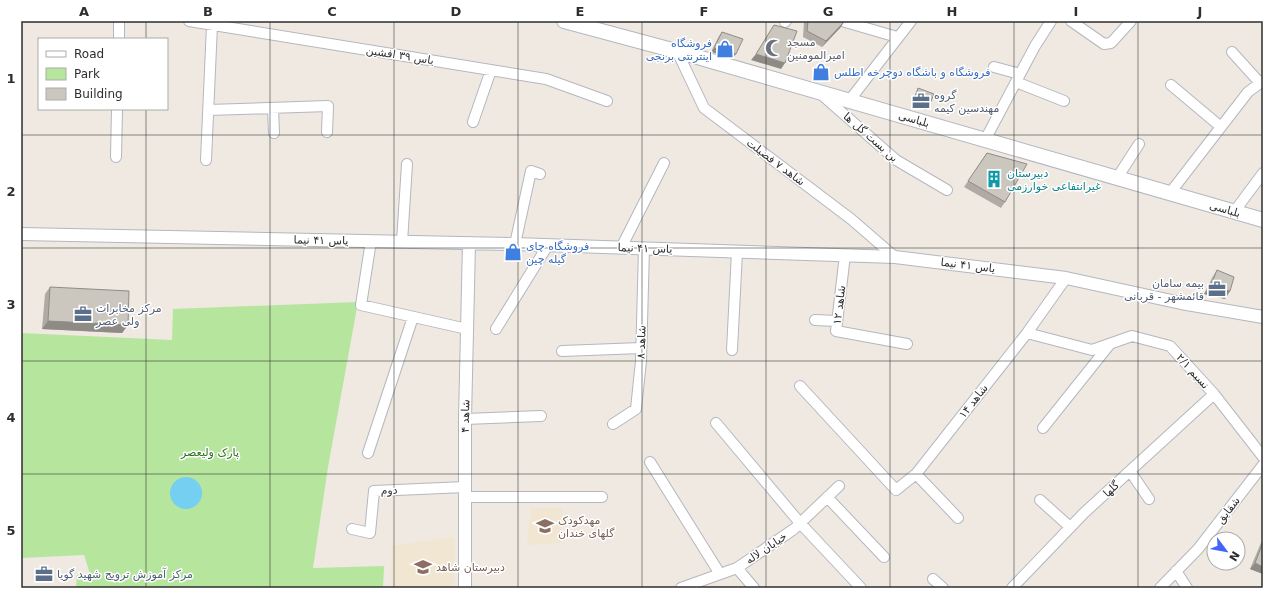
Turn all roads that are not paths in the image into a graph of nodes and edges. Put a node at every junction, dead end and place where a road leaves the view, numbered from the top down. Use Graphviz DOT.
graph roads {
  1 [pos="119,21"];
  2 [pos="189,21"];
  3 [pos="564,21"];
  4 [pos="842,21"];
  5 [pos="910,21"];
  6 [pos="1051,21"];
  7 [pos="1071,21"];
  8 [pos="1131,21"];
  9 [pos="212,25"];
  10 [pos="897,37"];
  11 [pos="119,38"];
  12 [pos="677,51"];
  13 [pos="1232,52"];
  14 [pos="994,67"];
  15 [pos="491,70"];
  16 [pos="1018,78"];
  17 [pos="1261,82"];
  18 [pos="1171,85"];
  19 [pos="819,92"];
  20 [pos="607,101"];
  21 [pos="849,101"];
  22 [pos="1064,101"];
  23 [pos="273,108"];
  24 [pos="117,110"];
  25 [pos="208,110"];
  26 [pos="473,122"];
  27 [pos="1221,127"];
  28 [pos="327,132"];
  29 [pos="274,133"];
  30 [pos="985,140"];
  31 [pos="1139,144"];
  32 [pos="116,156"];
  33 [pos="206,160"];
  34 [pos="664,163"];
  35 [pos="407,164"];
  36 [pos="1263,173"];
  37 [pos="540,174"];
  38 [pos="1117,178"];
  39 [pos="947,190"];
  40 [pos="1170,193"];
  41 [pos="1234,212"];
  42 [pos="1263,220"];
  43 [pos="21,234"];
  44 [pos="371,241"];
  45 [pos="402,242"];
  46 [pos="469,243"];
  47 [pos="515,244"];
  48 [pos="548,245"];
  49 [pos="621,248"];
  50 [pos="644,248"];
  51 [pos="737,252"];
  52 [pos="845,255"];
  53 [pos="896,257"];
  54 [pos="1066,278"];
  55 [pos="413,317"];
  56 [pos="1263,317"];
  57 [pos="815,320"];
  58 [pos="837,321"];
  59 [pos="467,329"];
  60 [pos="496,329"];
  61 [pos="1027,333"];
  62 [pos="907,344"];
  63 [pos="1110,344"];
  64 [pos="641,348"];
  65 [pos="732,350"];
  66 [pos="562,351"];
  67 [pos="800,386"];
  68 [pos="1214,394"];
  69 [pos="542,416"];
  70 [pos="465,419"];
  71 [pos="716,423"];
  72 [pos="613,424"];
  73 [pos="1043,428"];
  74 [pos="368,453"];
  75 [pos="1263,457"];
  76 [pos="650,462"];
  77 [pos="1263,465"];
  78 [pos="1130,471"];
  79 [pos="916,474"];
  80 [pos="839,486"];
  81 [pos="465,492"];
  82 [pos="602,497"];
  83 [pos="827,497"];
  84 [pos="1040,500"];
  85 [pos="1150,500"];
  86 [pos="958,518"];
  87 [pos="800,523"];
  88 [pos="1070,528"];
  89 [pos="352,529"];
  90 [pos="884,557"];
  91 [pos="737,568"];
  92 [pos="1176,571"];
  93 [pos="720,574"];
  94 [pos="933,579"];
  95 [pos="465,588"];
  96 [pos="681,588"];
  97 [pos="754,588"];
  98 [pos="861,588"];
  99 [pos="943,588"];
  100 [pos="1012,588"];
  101 [pos="1160,588"];
  102 [pos="1187,588"];
  1 -- 11 [label="street"];
  2 -- 9 [label="street, یاس ۳۹ افشین"];
  3 -- 12 [label="main road, بلباسی"];
  4 -- 10 [label="street"];
  5 -- 10 [label="street"];
  6 -- 16 [label="street"];
  7 -- 8 [label="street"];
  9 -- 15 [label="street, یاس ۳۹ افشین"];
  9 -- 25 [label="street"];
  10 -- 21 [label="street"];
  12 -- 19 [label="main road, بلباسی"];
  12 -- 53 [label="street, شاهد ۷ فضیلت"];
  13 -- 17 [label="street"];
  14 -- 16 [label="street"];
  15 -- 20 [label="street, یاس ۳۹ افشین"];
  15 -- 26 [label="street"];
  16 -- 22 [label="street"];
  16 -- 30 [label="street"];
  17 -- 27 [label="street"];
  18 -- 27 [label="street"];
  19 -- 21 [label="main road, بلباسی"];
  19 -- 39 [label="street, بن بست گل ها"];
  21 -- 30 [label="main road, بلباسی"];
  23 -- 25 [label="street"];
  23 -- 28 [label="street"];
  23 -- 29 [label="street"];
  24 -- 32 [label="street"];
  25 -- 33 [label="street"];
  27 -- 40 [label="street"];
  30 -- 38 [label="main road, بلباسی"];
  31 -- 38 [label="street"];
  34 -- 49 [label="street"];
  35 -- 45 [label="street"];
  36 -- 41 [label="street"];
  37 -- 47 [label="street"];
  38 -- 40 [label="main road, بلباسی"];
  40 -- 41 [label="main road, بلباسی"];
  41 -- 42 [label="main road, بلباسی"];
  43 -- 44 [label="street, یاس ۴۱ نیما"];
  44 -- 45 [label="street, یاس ۴۱ نیما"];
  44 -- 55 [label="street"];
  45 -- 46 [label="street, یاس ۴۱ نیما"];
  46 -- 47 [label="street, یاس ۴۱ نیما"];
  46 -- 59 [label="street, شاهد ۴"];
  47 -- 48 [label="street, یاس ۴۱ نیما"];
  48 -- 49 [label="street, یاس ۴۱ نیما"];
  48 -- 60 [label="street"];
  49 -- 50 [label="street, یاس ۴۱ نیما"];
  50 -- 51 [label="street, یاس ۴۱ نیما"];
  50 -- 64 [label="street, شاهد ۸"];
  51 -- 52 [label="street, یاس ۴۱ نیما"];
  51 -- 65 [label="street"];
  52 -- 53 [label="street, یاس ۴۱ نیما"];
  52 -- 58 [label="street, شاهد ۱۲"];
  53 -- 54 [label="street, یاس ۴۱ نیما"];
  54 -- 56 [label="street, یاس ۴۱ نیما"];
  54 -- 61 [label="street, شاهد ۱۴"];
  55 -- 59 [label="street"];
  55 -- 74 [label="street"];
  57 -- 58 [label="street"];
  58 -- 62 [label="street, شاهد ۱۲"];
  59 -- 70 [label="street, شاهد ۴"];
  61 -- 63 [label="street, نسیم ۲/۱"];
  61 -- 79 [label="street, شاهد ۱۴"];
  63 -- 68 [label="street, نسیم ۲/۱"];
  63 -- 73 [label="street"];
  64 -- 66 [label="street"];
  64 -- 72 [label="street, شاهد ۸"];
  67 -- 79 [label="street, شاهد ۱۴"];
  68 -- 75 [label="street, نسیم ۲/۱"];
  68 -- 78 [label="street, گلها"];
  69 -- 70 [label="street"];
  70 -- 81 [label="street, شاهد ۴"];
  71 -- 87 [label="street"];
  76 -- 93 [label="street"];
  77 -- 92 [label="street, شقایق"];
  78 -- 85 [label="street"];
  78 -- 88 [label="street, گلها"];
  79 -- 86 [label="street"];
  80 -- 83 [label="street, خیابان لاله"];
  81 -- 82 [label="street"];
  81 -- 89 [label="street, دوم"];
  81 -- 95 [label="street, شاهد ۴"];
  83 -- 87 [label="street, خیابان لاله"];
  83 -- 90 [label="street"];
  84 -- 88 [label="street"];
  87 -- 91 [label="street, خیابان لاله"];
  87 -- 98 [label="street"];
  88 -- 100 [label="street, گلها"];
  91 -- 93 [label="street, خیابان لاله"];
  91 -- 97 [label="street"];
  92 -- 101 [label="street, شقایق"];
  92 -- 102 [label="street"];
  93 -- 96 [label="street, خیابان لاله"];
  94 -- 99 [label="street"];
}
